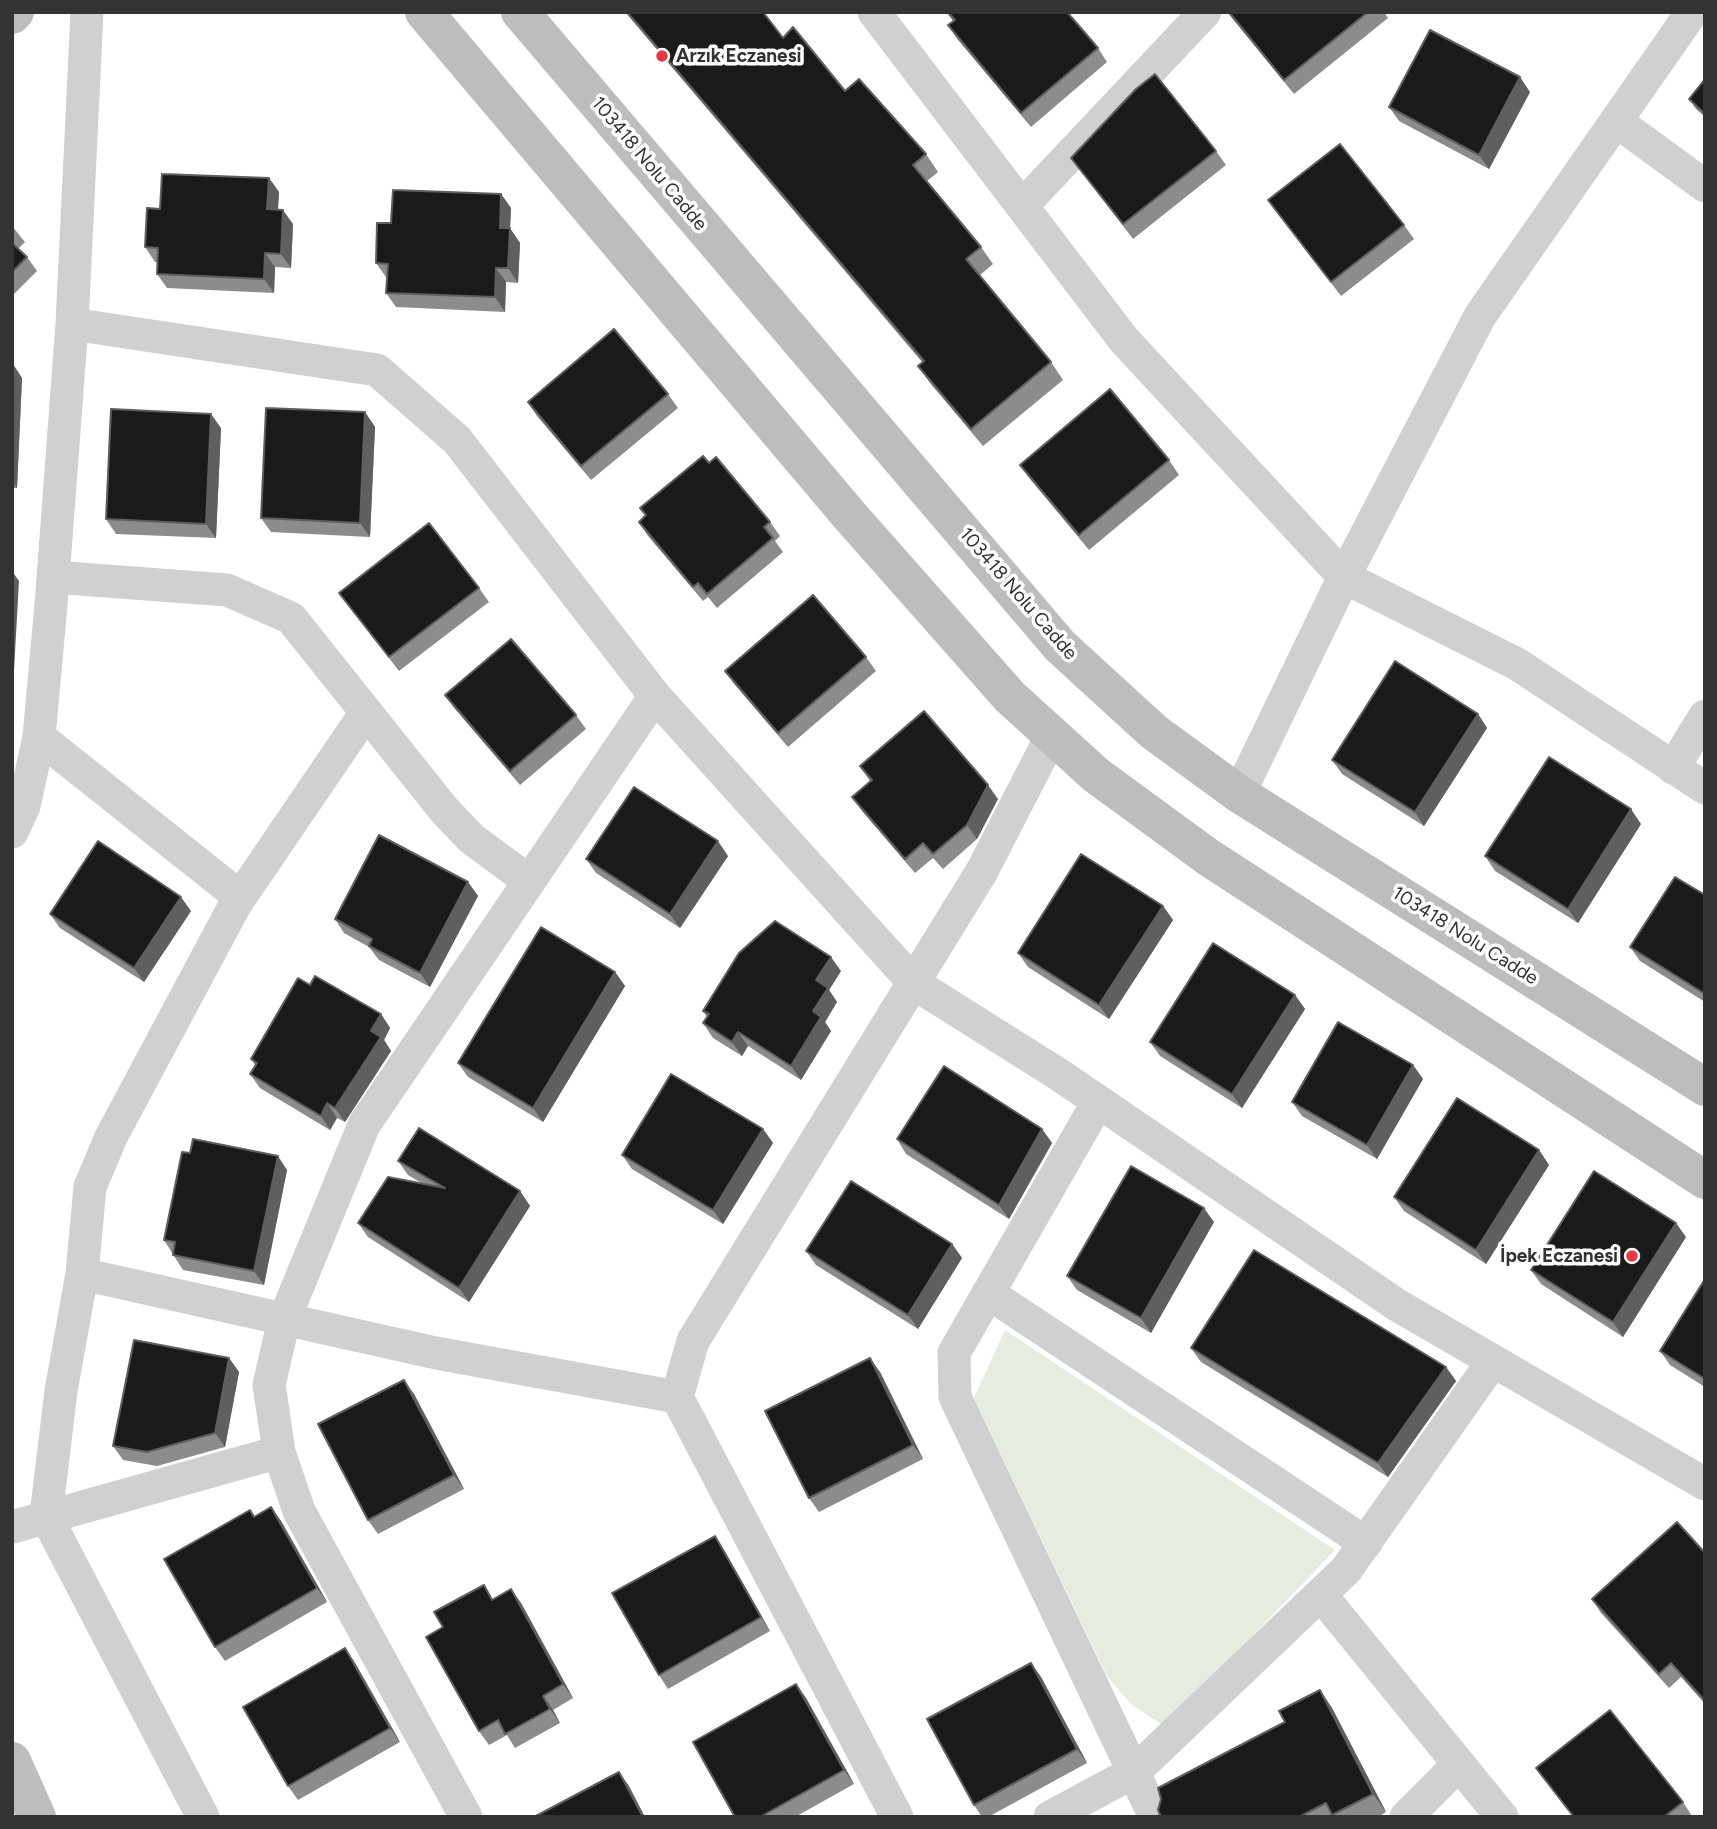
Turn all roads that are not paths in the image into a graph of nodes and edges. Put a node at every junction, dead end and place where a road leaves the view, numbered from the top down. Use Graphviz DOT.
graph roads {
  1 [pos="87,12"];
  2 [pos="424,12"];
  3 [pos="520,12"];
  4 [pos="874,12"];
  5 [pos="1205,12"];
  6 [pos="1692,12"];
  7 [pos="1616,121"];
  8 [pos="1705,186"];
  9 [pos="1022,206"];
  10 [pos="72,324"];
  11 [pos="1344,577"];
  12 [pos="53,578"];
  13 [pos="655,696"];
  14 [pos="365,714"];
  15 [pos="1705,716"];
  16 [pos="1052,735"];
  17 [pos="39,737"];
  18 [pos="1673,768"];
  19 [pos="1705,789"];
  20 [pos="1239,794"];
  21 [pos="12,832"];
  22 [pos="529,881"];
  23 [pos="240,897"];
  24 [pos="915,984"];
  25 [pos="1705,1087"];
  26 [pos="1098,1102"];
  27 [pos="1705,1180"];
  28 [pos="82,1274"];
  29 [pos="988,1293"];
  30 [pos="284,1320"];
  31 [pos="1493,1361"];
  32 [pos="677,1397"];
  33 [pos="279,1452"];
  34 [pos="1705,1484"];
  35 [pos="46,1516"];
  36 [pos="12,1527"];
  37 [pos="1366,1543"];
  38 [pos="1321,1595"];
  39 [pos="12,1761"];
  40 [pos="1459,1764"];
  41 [pos="1134,1772"];
  42 [pos="37,1817"];
  43 [pos="203,1817"];
  44 [pos="466,1817"];
  45 [pos="897,1817"];
  46 [pos="1049,1817"];
  47 [pos="1155,1817"];
  48 [pos="1406,1817"];
  49 [pos="1502,1817"];
  1 -- 10 [label="street"];
  2 -- 16 [label="main road"];
  3 -- 20 [label="main road, 103418 Nolu Cadde"];
  4 -- 9 [label="street"];
  5 -- 9 [label="street"];
  6 -- 7 [label="street"];
  7 -- 8 [label="street"];
  7 -- 11 [label="street"];
  9 -- 11 [label="street"];
  10 -- 12 [label="street"];
  10 -- 13 [label="street"];
  11 -- 18 [label="street"];
  11 -- 20 [label="street"];
  12 -- 14 [label="street"];
  12 -- 17 [label="street"];
  13 -- 22 [label="street"];
  13 -- 24 [label="street"];
  14 -- 22 [label="street"];
  14 -- 23 [label="street"];
  15 -- 18 [label="street"];
  16 -- 24 [label="street"];
  16 -- 27 [label="main road"];
  17 -- 21 [label="street"];
  17 -- 23 [label="street"];
  18 -- 19 [label="street"];
  20 -- 25 [label="main road, 103418 Nolu Cadde"];
  22 -- 30 [label="street"];
  23 -- 28 [label="street"];
  24 -- 26 [label="street"];
  24 -- 32 [label="street"];
  26 -- 29 [label="street"];
  26 -- 31 [label="street"];
  28 -- 30 [label="street"];
  28 -- 35 [label="street"];
  29 -- 37 [label="street"];
  29 -- 41 [label="street"];
  30 -- 32 [label="street"];
  30 -- 33 [label="street"];
  31 -- 34 [label="street"];
  31 -- 37 [label="street"];
  32 -- 45 [label="street"];
  33 -- 35 [label="street"];
  33 -- 44 [label="street"];
  35 -- 36 [label="street"];
  35 -- 43 [label="street"];
  37 -- 38 [label="street"];
  38 -- 40 [label="street"];
  38 -- 41 [label="street"];
  39 -- 42 [label="main road"];
  40 -- 48 [label="street"];
  40 -- 49 [label="street"];
  41 -- 46 [label="street"];
  41 -- 47 [label="street"];
}
